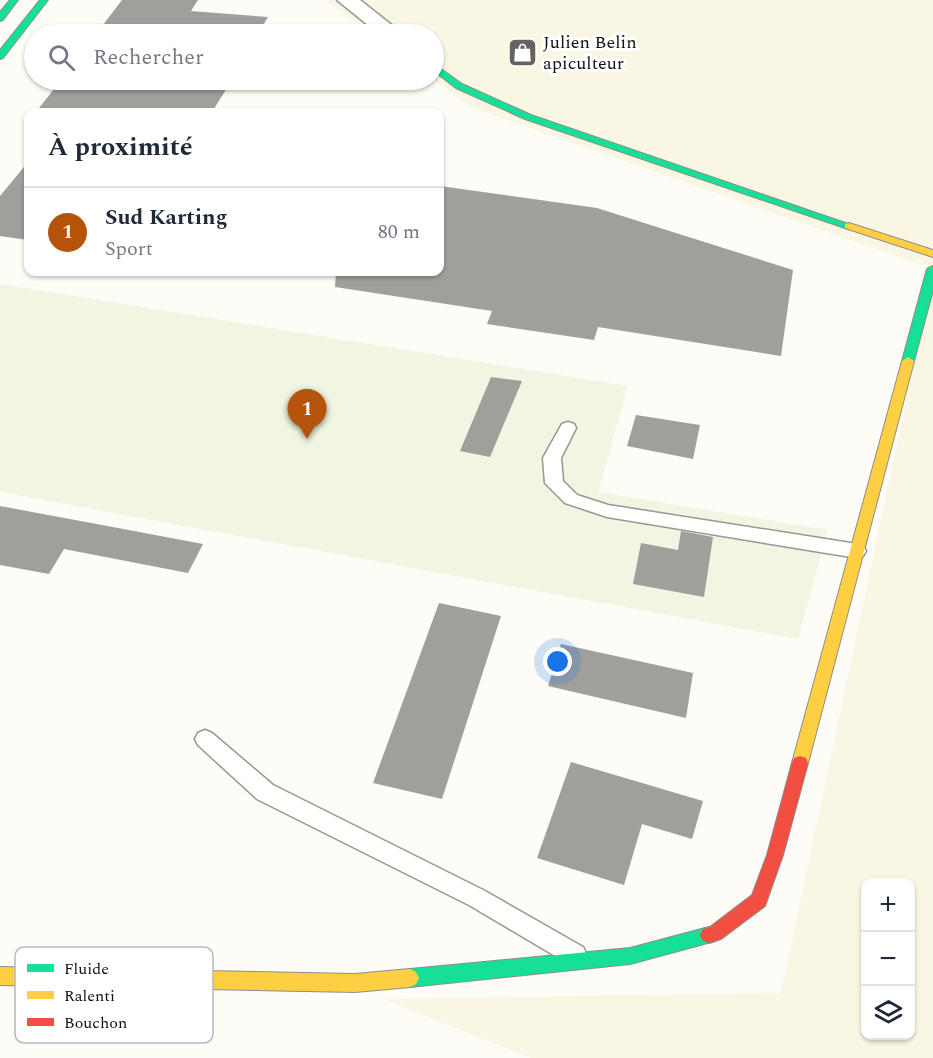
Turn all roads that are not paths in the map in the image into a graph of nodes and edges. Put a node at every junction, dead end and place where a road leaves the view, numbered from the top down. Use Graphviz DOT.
graph roads {
  1 [pos="14,0"];
  2 [pos="44,0"];
  3 [pos="347,0"];
  4 [pos="0,18"];
  5 [pos="25,24"];
  6 [pos="379,24"];
  7 [pos="24,25"];
  8 [pos="0,56"];
  9 [pos="444,75"];
  10 [pos="933,254"];
  11 [pos="933,269"];
  12 [pos="568,428"];
  13 [pos="857,551"];
  14 [pos="205,739"];
  15 [pos="585,961"];
  16 [pos="0,976"];
  17 [pos="15,976"];
  18 [pos="213,980"];
  1 -- 4 [label="street"];
  2 -- 5 [label="street"];
  3 -- 6 [label="street"];
  7 -- 8 [label="street"];
  9 -- 10 [label="street"];
  11 -- 13 [label="street"];
  12 -- 13 [label="lane"];
  13 -- 15 [label="street"];
  14 -- 15 [label="lane"];
  15 -- 18 [label="street"];
  16 -- 17 [label="street"];
}
